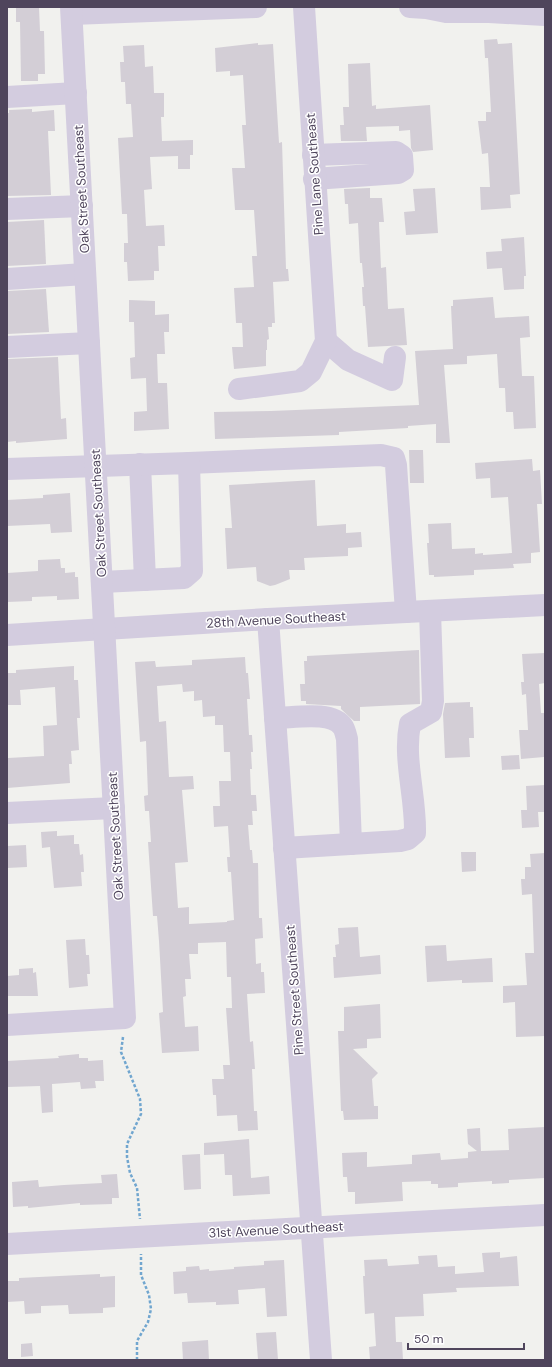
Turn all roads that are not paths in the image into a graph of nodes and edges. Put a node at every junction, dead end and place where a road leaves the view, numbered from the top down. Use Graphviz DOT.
graph roads {
  1 [pos="256,7"];
  2 [pos="304,7"];
  3 [pos="420,7"];
  4 [pos="71,11"];
  5 [pos="545,15"];
  6 [pos="76,93"];
  7 [pos="7,97"];
  8 [pos="313,155"];
  9 [pos="314,179"];
  10 [pos="82,206"];
  11 [pos="7,209"];
  12 [pos="85,274"];
  13 [pos="7,279"];
  14 [pos="326,341"];
  15 [pos="89,343"];
  16 [pos="7,347"];
  17 [pos="395,357"];
  18 [pos="240,389"];
  19 [pos="189,463"];
  20 [pos="140,464"];
  21 [pos="95,465"];
  22 [pos="7,469"];
  23 [pos="146,580"];
  24 [pos="102,582"];
  25 [pos="545,605"];
  26 [pos="430,611"];
  27 [pos="406,612"];
  28 [pos="268,619"];
  29 [pos="104,630"];
  30 [pos="7,635"];
  31 [pos="275,718"];
  32 [pos="114,808"];
  33 [pos="7,813"];
  34 [pos="351,844"];
  35 [pos="284,848"];
  36 [pos="7,1025"];
  37 [pos="545,1215"];
  38 [pos="311,1227"];
  39 [pos="7,1244"];
  40 [pos="321,1360"];
  1 -- 4 [label="street"];
  2 -- 8 [label="street, Pine Lane Southeast"];
  3 -- 5 [label="street"];
  4 -- 6 [label="street, Oak Street Southeast"];
  6 -- 7 [label="street"];
  6 -- 10 [label="street, Oak Street Southeast"];
  8 -- 9 [label="street, Pine Lane Southeast"];
  8 -- 9 [label="street"];
  9 -- 14 [label="street, Pine Lane Southeast"];
  10 -- 11 [label="street"];
  10 -- 12 [label="street, Oak Street Southeast"];
  12 -- 13 [label="street"];
  12 -- 15 [label="street, Oak Street Southeast"];
  14 -- 17 [label="street"];
  14 -- 18 [label="street"];
  15 -- 16 [label="street"];
  15 -- 21 [label="street, Oak Street Southeast"];
  19 -- 20 [label="street"];
  19 -- 23 [label="street"];
  19 -- 27 [label="street"];
  20 -- 21 [label="street"];
  20 -- 23 [label="street"];
  21 -- 22 [label="street"];
  21 -- 24 [label="street, Oak Street Southeast"];
  23 -- 24 [label="street"];
  24 -- 29 [label="street, Oak Street Southeast"];
  25 -- 26 [label="street, 28th Avenue Southeast"];
  26 -- 27 [label="street, 28th Avenue Southeast"];
  26 -- 34 [label="street"];
  27 -- 28 [label="street, 28th Avenue Southeast"];
  28 -- 29 [label="street, 28th Avenue Southeast"];
  28 -- 31 [label="street, Pine Street Southeast"];
  29 -- 30 [label="street, 28th Avenue Southeast"];
  29 -- 32 [label="street, Oak Street Southeast"];
  31 -- 34 [label="street"];
  31 -- 35 [label="street, Pine Street Southeast"];
  32 -- 33 [label="street"];
  32 -- 36 [label="street, Oak Street Southeast"];
  34 -- 35 [label="street"];
  35 -- 38 [label="street, Pine Street Southeast"];
  37 -- 38 [label="street, 31st Avenue Southeast"];
  38 -- 39 [label="street, 31st Avenue Southeast"];
  38 -- 40 [label="street, Pine Street Southeast"];
}
